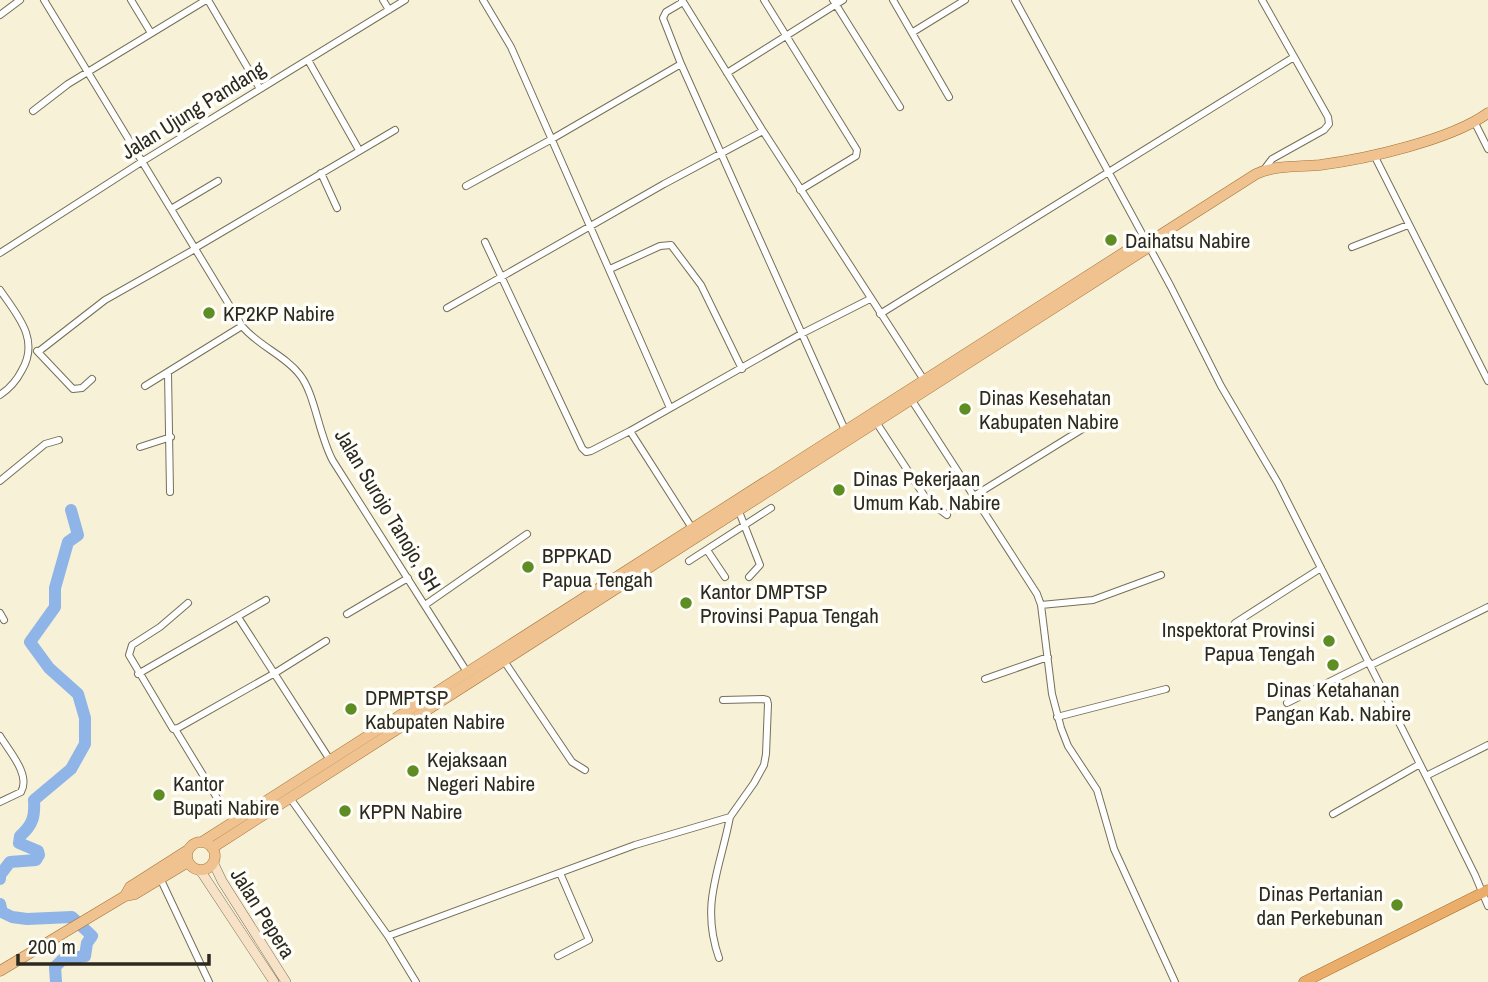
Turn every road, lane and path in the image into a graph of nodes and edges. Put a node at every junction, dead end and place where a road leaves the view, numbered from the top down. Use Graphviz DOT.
graph roads {
  1 [pos="20,0"];
  2 [pos="44,0"];
  3 [pos="131,0"];
  4 [pos="207,0"];
  5 [pos="383,0"];
  6 [pos="405,0"];
  7 [pos="483,0"];
  8 [pos="764,0"];
  9 [pos="843,0"];
  10 [pos="893,0"];
  11 [pos="965,0"];
  12 [pos="1014,0"];
  13 [pos="1262,0"];
  14 [pos="682,1"];
  15 [pos="834,2"];
  16 [pos="389,10"];
  17 [pos="0,15"];
  18 [pos="913,32"];
  19 [pos="150,33"];
  20 [pos="787,36"];
  21 [pos="1294,57"];
  22 [pos="308,60"];
  23 [pos="681,64"];
  24 [pos="89,73"];
  25 [pos="727,73"];
  26 [pos="260,89"];
  27 [pos="949,97"];
  28 [pos="900,107"];
  29 [pos="33,111"];
  30 [pos="1488,113"];
  31 [pos="1475,123"];
  32 [pos="395,130"];
  33 [pos="764,131"];
  34 [pos="552,139"];
  35 [pos="1488,149"];
  36 [pos="359,150"];
  37 [pos="719,153"];
  38 [pos="1374,155"];
  39 [pos="143,161"];
  40 [pos="1263,171"];
  41 [pos="321,173"];
  42 [pos="1108,174"];
  43 [pos="218,181"];
  44 [pos="466,187"];
  45 [pos="800,190"];
  46 [pos="337,208"];
  47 [pos="171,209"];
  48 [pos="1408,225"];
  49 [pos="592,227"];
  50 [pos="485,242"];
  51 [pos="1149,242"];
  52 [pos="1352,247"];
  53 [pos="195,249"];
  54 [pos="0,253"];
  55 [pos="610,269"];
  56 [pos="502,278"];
  57 [pos="0,290"];
  58 [pos="870,299"];
  59 [pos="447,308"];
  60 [pos="880,314"];
  61 [pos="242,326"];
  62 [pos="801,334"];
  63 [pos="30,345"];
  64 [pos="38,352"];
  65 [pos="742,369"];
  66 [pos="168,372"];
  67 [pos="92,379"];
  68 [pos="924,380"];
  69 [pos="1488,381"];
  70 [pos="145,386"];
  71 [pos="0,395"];
  72 [pos="911,399"];
  73 [pos="670,408"];
  74 [pos="876,422"];
  75 [pos="1084,428"];
  76 [pos="845,430"];
  77 [pos="630,431"];
  78 [pos="171,437"];
  79 [pos="59,440"];
  80 [pos="140,447"];
  81 [pos="0,481"];
  82 [pos="170,492"];
  83 [pos="974,496"];
  84 [pos="736,506"];
  85 [pos="771,508"];
  86 [pos="947,515"];
  87 [pos="745,525"];
  88 [pos="692,528"];
  89 [pos="527,534"];
  90 [pos="707,550"];
  91 [pos="689,561"];
  92 [pos="1321,568"];
  93 [pos="1161,575"];
  94 [pos="725,577"];
  95 [pos="749,577"];
  96 [pos="408,578"];
  97 [pos="266,600"];
  98 [pos="188,603"];
  99 [pos="425,605"];
  100 [pos="1041,605"];
  101 [pos="1488,607"];
  102 [pos="347,614"];
  103 [pos="238,617"];
  104 [pos="1235,623"];
  105 [pos="531,637"];
  106 [pos="326,641"];
  107 [pos="1048,657"];
  108 [pos="504,661"];
  109 [pos="1370,663"];
  110 [pos="467,671"];
  111 [pos="275,673"];
  112 [pos="138,674"];
  113 [pos="985,679"];
  114 [pos="1166,689"];
  115 [pos="723,701"];
  116 [pos="1287,704"];
  117 [pos="1057,717"];
  118 [pos="176,729"];
  119 [pos="381,734"];
  120 [pos="0,736"];
  121 [pos="1488,745"];
  122 [pos="330,760"];
  123 [pos="1420,764"];
  124 [pos="585,770"];
  125 [pos="1426,776"];
  126 [pos="217,797"];
  127 [pos="290,798"];
  128 [pos="0,802"];
  129 [pos="1333,814"];
  130 [pos="730,817"];
  131 [pos="202,842"];
  132 [pos="212,848"];
  133 [pos="188,850"];
  134 [pos="188,862"];
  135 [pos="213,862"];
  136 [pos="200,870"];
  137 [pos="560,873"];
  138 [pos="161,880"];
  139 [pos="1485,891"];
  140 [pos="125,896"];
  141 [pos="1488,906"];
  142 [pos="388,936"];
  143 [pos="558,956"];
  144 [pos="719,958"];
  145 [pos="0,971"];
  146 [pos="209,982"];
  147 [pos="274,982"];
  148 [pos="286,982"];
  149 [pos="416,982"];
  150 [pos="1175,982"];
  151 [pos="1304,982"];
  1 -- 17 [label="street"];
  2 -- 24 [label="street, Jalan Surojo Tanojo, SH"];
  3 -- 19 [label="street"];
  4 -- 19 [label="street"];
  4 -- 26 [label="street"];
  5 -- 16 [label="street"];
  6 -- 16 [label="street, Jalan Ujung Pandang"];
  7 -- 34 [label="street"];
  8 -- 20 [label="street"];
  9 -- 15 [label="street"];
  10 -- 18 [label="street"];
  11 -- 18 [label="street"];
  12 -- 42 [label="street"];
  13 -- 21 [label="street"];
  14 -- 23 [label="street"];
  14 -- 25 [label="street"];
  15 -- 20 [label="street"];
  15 -- 28 [label="street"];
  16 -- 22 [label="street, Jalan Ujung Pandang"];
  18 -- 27 [label="street"];
  19 -- 24 [label="street"];
  20 -- 25 [label="street"];
  20 -- 45 [label="street"];
  21 -- 40 [label="street"];
  21 -- 42 [label="street"];
  22 -- 26 [label="street, Jalan Ujung Pandang"];
  22 -- 36 [label="street"];
  23 -- 34 [label="street"];
  23 -- 37 [label="street"];
  24 -- 29 [label="street"];
  24 -- 39 [label="street, Jalan Surojo Tanojo, SH"];
  25 -- 33 [label="street"];
  26 -- 39 [label="street, Jalan Ujung Pandang"];
  30 -- 31 [label="main road"];
  31 -- 35 [label="street"];
  31 -- 38 [label="main road"];
  32 -- 36 [label="street"];
  33 -- 37 [label="street"];
  33 -- 45 [label="street"];
  34 -- 44 [label="street"];
  34 -- 49 [label="street"];
  36 -- 41 [label="street"];
  37 -- 49 [label="street"];
  37 -- 62 [label="street"];
  38 -- 40 [label="main road"];
  38 -- 48 [label="street"];
  39 -- 47 [label="street, Jalan Surojo Tanojo, SH"];
  39 -- 54 [label="street, Jalan Ujung Pandang"];
  40 -- 51 [label="main road"];
  41 -- 46 [label="street"];
  41 -- 53 [label="street"];
  42 -- 51 [label="street"];
  42 -- 60 [label="street"];
  43 -- 47 [label="street"];
  45 -- 58 [label="street"];
  47 -- 53 [label="street, Jalan Surojo Tanojo, SH"];
  48 -- 52 [label="street"];
  48 -- 69 [label="street"];
  49 -- 55 [label="street"];
  49 -- 56 [label="street"];
  50 -- 56 [label="street"];
  51 -- 68 [label="main road"];
  51 -- 72 [label="main road"];
  51 -- 92 [label="street"];
  53 -- 61 [label="street, Jalan Surojo Tanojo, SH"];
  53 -- 64 [label="street"];
  55 -- 65 [label="street"];
  55 -- 73 [label="street"];
  56 -- 59 [label="street"];
  56 -- 77 [label="street"];
  57 -- 63 [label="street"];
  58 -- 60 [label="street"];
  58 -- 62 [label="street"];
  60 -- 68 [label="street"];
  61 -- 66 [label="street"];
  61 -- 96 [label="street, Jalan Surojo Tanojo, SH"];
  62 -- 65 [label="street"];
  62 -- 76 [label="street"];
  63 -- 64 [label="street"];
  63 -- 71 [label="street"];
  64 -- 67 [label="street"];
  65 -- 73 [label="street"];
  66 -- 70 [label="street"];
  66 -- 78 [label="street"];
  68 -- 76 [label="main road"];
  72 -- 74 [label="main road"];
  72 -- 83 [label="street"];
  73 -- 77 [label="street"];
  74 -- 84 [label="main road"];
  74 -- 86 [label="street"];
  75 -- 83 [label="street"];
  76 -- 84 [label="main road"];
  77 -- 88 [label="street"];
  78 -- 80 [label="street"];
  78 -- 82 [label="street"];
  79 -- 81 [label="street"];
  83 -- 100 [label="street"];
  84 -- 87 [label="street"];
  84 -- 88 [label="main road"];
  84 -- 105 [label="main road"];
  85 -- 87 [label="street"];
  87 -- 90 [label="street"];
  87 -- 95 [label="street"];
  88 -- 105 [label="main road"];
  89 -- 99 [label="street"];
  90 -- 91 [label="street"];
  90 -- 94 [label="street"];
  92 -- 104 [label="street"];
  92 -- 109 [label="street"];
  93 -- 100 [label="street"];
  96 -- 99 [label="street, Jalan Surojo Tanojo, SH"];
  96 -- 102 [label="street"];
  97 -- 103 [label="street"];
  98 -- 112 [label="street"];
  99 -- 110 [label="street, Jalan Surojo Tanojo, SH"];
  100 -- 107 [label="street"];
  101 -- 109 [label="street"];
  103 -- 111 [label="street"];
  103 -- 112 [label="street"];
  105 -- 108 [label="main road"];
  105 -- 110 [label="main road"];
  106 -- 111 [label="street"];
  107 -- 113 [label="street"];
  107 -- 117 [label="street"];
  108 -- 119 [label="main road"];
  108 -- 124 [label="street"];
  109 -- 116 [label="street"];
  109 -- 123 [label="street"];
  110 -- 119 [label="main road"];
  111 -- 118 [label="street"];
  111 -- 122 [label="street"];
  112 -- 118 [label="street"];
  114 -- 117 [label="street"];
  115 -- 130 [label="street"];
  117 -- 150 [label="street"];
  118 -- 126 [label="street"];
  119 -- 122 [label="main road"];
  119 -- 127 [label="main road"];
  120 -- 128 [label="street"];
  121 -- 125 [label="street"];
  122 -- 131 [label="main road"];
  123 -- 125 [label="street"];
  123 -- 129 [label="street"];
  125 -- 139 [label="street"];
  127 -- 132 [label="main road"];
  127 -- 142 [label="street"];
  130 -- 137 [label="street"];
  130 -- 144 [label="street"];
  131 -- 132 [label="main road"];
  131 -- 133 [label="main road"];
  132 -- 135 [label="main road"];
  133 -- 134 [label="main road"];
  133 -- 140 [label="main road"];
  134 -- 136 [label="main road"];
  134 -- 138 [label="main road"];
  135 -- 136 [label="main road"];
  135 -- 148 [label="main road, Jalan Pepera"];
  136 -- 147 [label="main road, Jalan Pepera"];
  137 -- 142 [label="street"];
  137 -- 143 [label="street"];
  138 -- 140 [label="main road"];
  138 -- 146 [label="street"];
  139 -- 141 [label="street"];
  139 -- 151 [label="highway"];
  140 -- 145 [label="main road"];
  142 -- 149 [label="street"];
}
